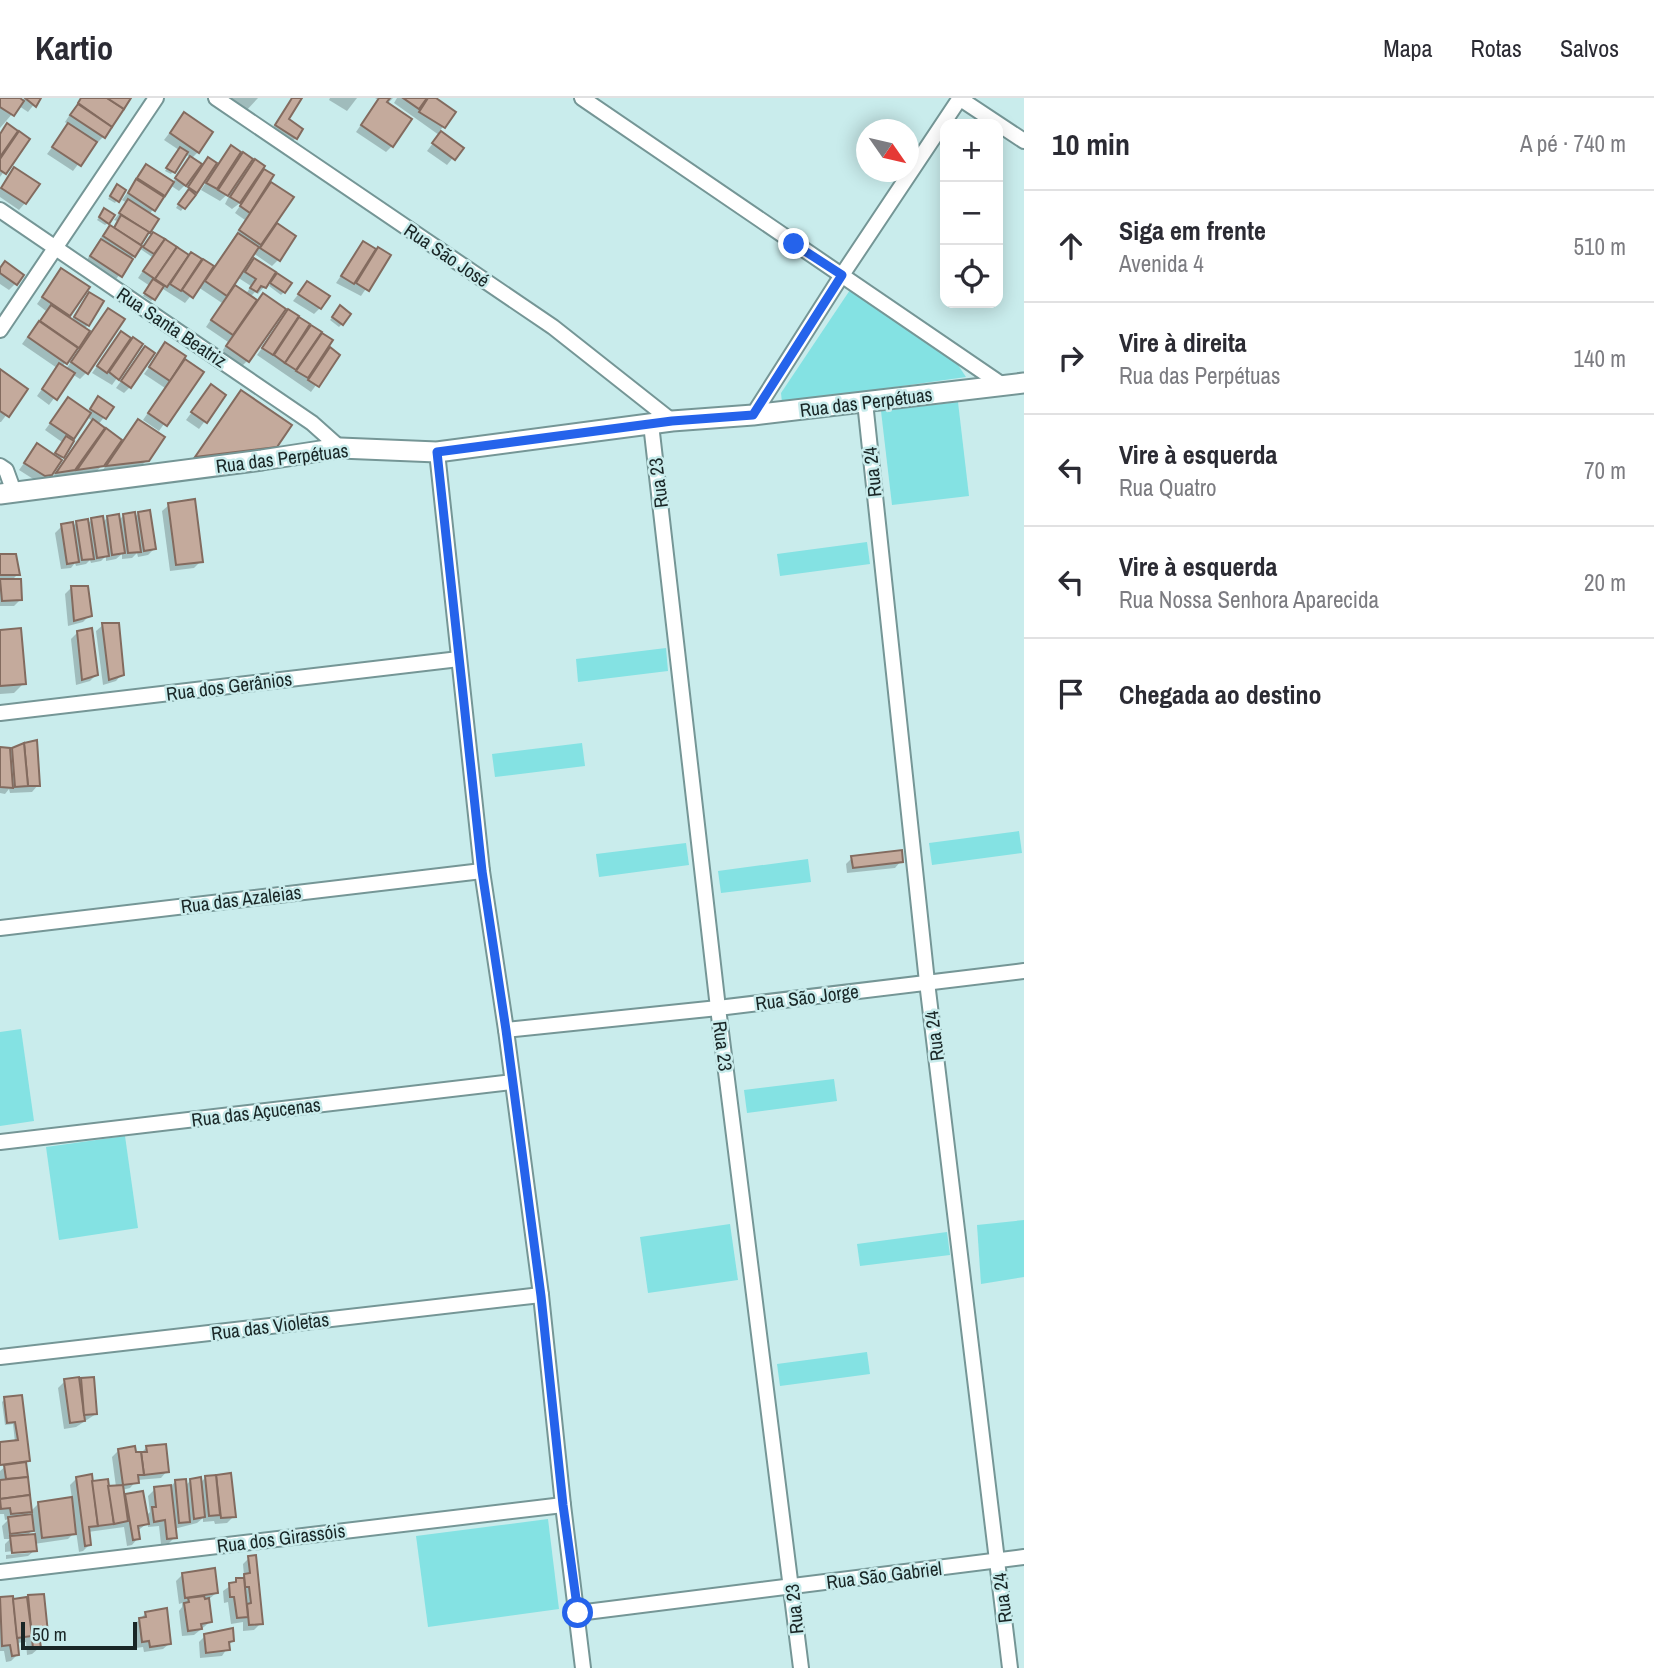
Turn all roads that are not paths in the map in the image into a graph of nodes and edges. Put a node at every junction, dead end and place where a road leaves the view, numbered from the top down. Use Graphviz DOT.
graph roads {
  1 [pos="156,98"];
  2 [pos="216,98"];
  3 [pos="582,98"];
  4 [pos="959,98"];
  5 [pos="1024,141"];
  6 [pos="0,209"];
  7 [pos="55,247"];
  8 [pos="842,275"];
  9 [pos="0,330"];
  10 [pos="1014,384"];
  11 [pos="865,402"];
  12 [pos="753,415"];
  13 [pos="672,421"];
  14 [pos="651,424"];
  15 [pos="340,448"];
  16 [pos="437,452"];
  17 [pos="0,466"];
  18 [pos="7,493"];
  19 [pos="459,659"];
  20 [pos="0,713"];
  21 [pos="482,871"];
  22 [pos="0,928"];
  23 [pos="1024,971"];
  24 [pos="927,982"];
  25 [pos="718,1008"];
  26 [pos="506,1030"];
  27 [pos="512,1082"];
  28 [pos="0,1142"];
  29 [pos="541,1296"];
  30 [pos="0,1357"];
  31 [pos="563,1505"];
  32 [pos="1024,1557"];
  33 [pos="997,1561"];
  34 [pos="0,1572"];
  35 [pos="792,1586"];
  36 [pos="578,1613"];
  37 [pos="1024,1645"];
  38 [pos="1007,1647"];
  39 [pos="583,1668"];
  40 [pos="800,1668"];
  41 [pos="1010,1668"];
  1 -- 7 [label="street"];
  2 -- 13 [label="street, Rua São José"];
  3 -- 8 [label="street"];
  4 -- 5 [label="street"];
  4 -- 8 [label="street"];
  6 -- 7 [label="street, Rua Santa Beatriz"];
  7 -- 9 [label="street"];
  7 -- 15 [label="street, Rua Santa Beatriz"];
  8 -- 10 [label="street"];
  8 -- 12 [label="street"];
  10 -- 11 [label="street, Rua das Perpétuas"];
  11 -- 12 [label="street, Rua das Perpétuas"];
  11 -- 24 [label="street, Rua 24"];
  12 -- 13 [label="street, Rua das Perpétuas"];
  13 -- 14 [label="street, Rua das Perpétuas"];
  14 -- 16 [label="street, Rua das Perpétuas"];
  14 -- 25 [label="street, Rua 23"];
  15 -- 16 [label="street, Rua das Perpétuas"];
  15 -- 18 [label="street, Rua das Perpétuas"];
  16 -- 19 [label="street"];
  17 -- 18 [label="street"];
  19 -- 20 [label="street, Rua dos Gerânios"];
  19 -- 21 [label="street"];
  21 -- 22 [label="street, Rua das Azaleias"];
  21 -- 26 [label="street"];
  23 -- 24 [label="street, Rua São Jorge"];
  24 -- 25 [label="street, Rua São Jorge"];
  24 -- 33 [label="street, Rua 24"];
  25 -- 26 [label="street, Rua São Jorge"];
  25 -- 35 [label="street, Rua 23"];
  26 -- 27 [label="street"];
  27 -- 28 [label="street, Rua das Açucenas"];
  27 -- 29 [label="street"];
  29 -- 30 [label="street, Rua das Violetas"];
  29 -- 31 [label="street"];
  31 -- 34 [label="street, Rua dos Girassóis"];
  31 -- 36 [label="street"];
  32 -- 33 [label="street, Rua São Gabriel"];
  33 -- 35 [label="street, Rua São Gabriel"];
  33 -- 38 [label="street, Rua 24"];
  35 -- 36 [label="street, Rua São Gabriel"];
  35 -- 40 [label="street, Rua 23"];
  36 -- 39 [label="street"];
  37 -- 38 [label="street"];
  38 -- 41 [label="street, Rua 24"];
}
